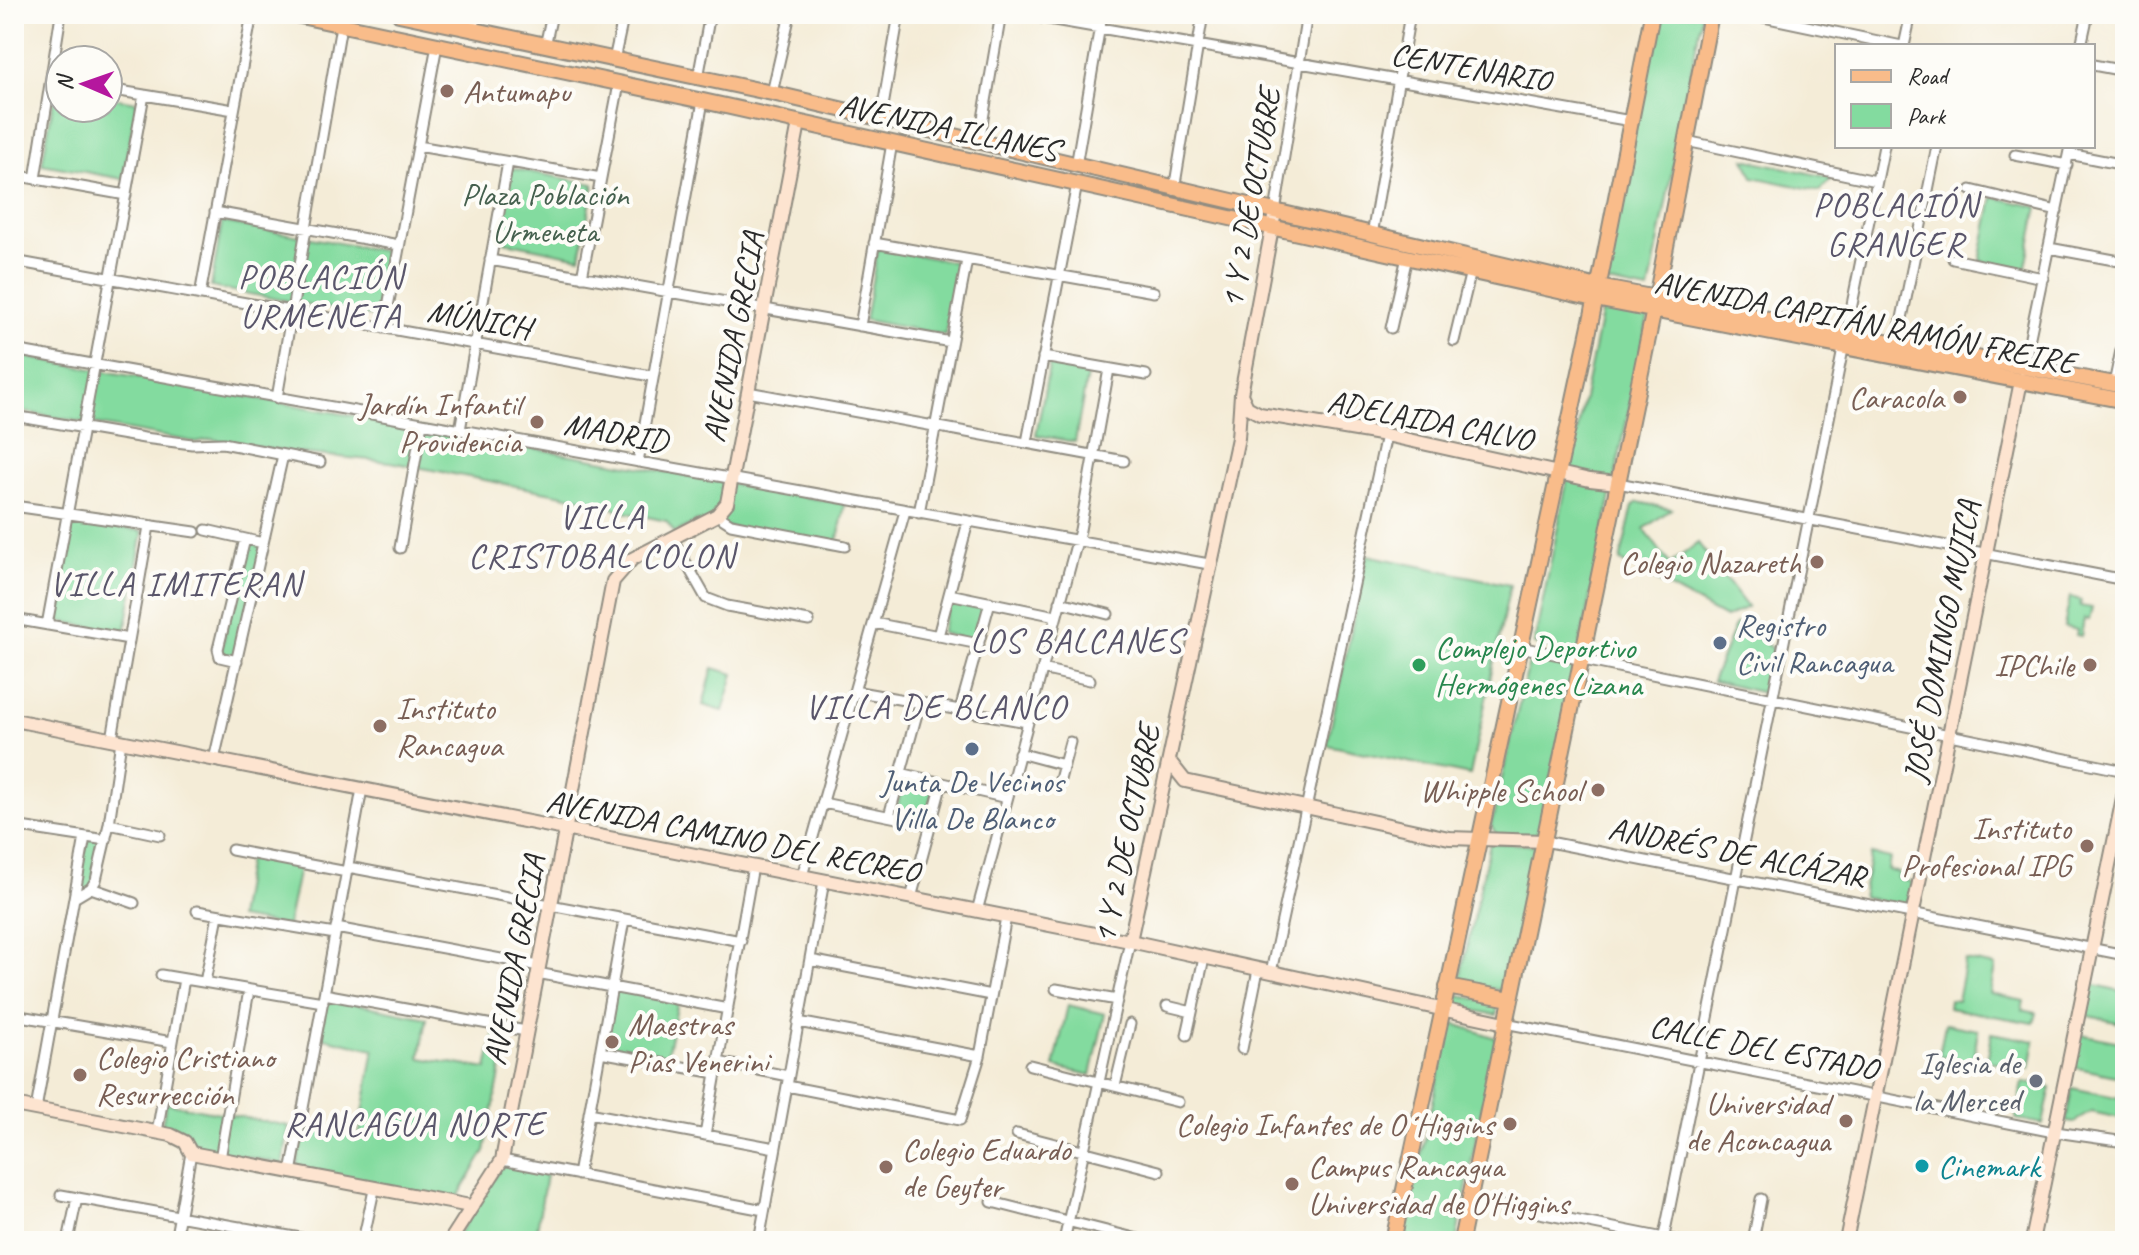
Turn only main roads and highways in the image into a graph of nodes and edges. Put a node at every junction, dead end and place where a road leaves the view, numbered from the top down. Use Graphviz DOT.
graph roads {
  1 [pos="291,14"];
  2 [pos="399,14"];
  3 [pos="1652,14"];
  4 [pos="1711,14"];
  5 [pos="343,20"];
  6 [pos="704,79"];
  7 [pos="772,93"];
  8 [pos="703,101"];
  9 [pos="829,106"];
  10 [pos="743,111"];
  11 [pos="864,114"];
  12 [pos="799,123"];
  13 [pos="861,136"];
  14 [pos="1274,219"];
  15 [pos="1596,293"];
  16 [pos="1655,303"];
  17 [pos="1844,339"];
  18 [pos="2022,374"];
  19 [pos="2120,385"];
  20 [pos="2125,401"];
  21 [pos="1447,987"];
  22 [pos="1510,999"];
  23 [pos="1393,1241"];
  24 [pos="1461,1241"];
  1 -- 5 [label="main road, AVENIDA ILLANES"];
  2 -- 6 [label="main road, AVENIDA ILLANES"];
  3 -- 15 [label="main road"];
  4 -- 16 [label="main road"];
  5 -- 8 [label="main road, AVENIDA ILLANES"];
  6 -- 7 [label="main road, AVENIDA ILLANES"];
  6 -- 8 [label="main road"];
  7 -- 9 [label="main road, AVENIDA ILLANES"];
  7 -- 10 [label="main road"];
  8 -- 10 [label="main road, AVENIDA ILLANES"];
  9 -- 11 [label="main road, AVENIDA ILLANES"];
  9 -- 12 [label="main road"];
  10 -- 12 [label="main road, AVENIDA ILLANES"];
  11 -- 13 [label="main road"];
  11 -- 14 [label="main road, AVENIDA ILLANES"];
  12 -- 13 [label="main road, AVENIDA ILLANES"];
  13 -- 14 [label="main road, AVENIDA ILLANES"];
  14 -- 15 [label="main road, AVENIDA ILLANES"];
  14 -- 15 [label="main road, AVENIDA ILLANES"];
  15 -- 16 [label="main road, AVENIDA CAPITÁN RAMÓN FREIRE"];
  15 -- 21 [label="main road"];
  16 -- 17 [label="main road, AVENIDA CAPITÁN RAMÓN FREIRE"];
  16 -- 22 [label="main road"];
  17 -- 18 [label="main road, AVENIDA CAPITÁN RAMÓN FREIRE"];
  17 -- 18 [label="main road, AVENIDA CAPITÁN RAMÓN FREIRE"];
  18 -- 19 [label="main road, AVENIDA CAPITÁN RAMÓN FREIRE"];
  18 -- 20 [label="main road, AVENIDA CAPITÁN RAMÓN FREIRE"];
  21 -- 22 [label="main road"];
  21 -- 23 [label="main road"];
  22 -- 24 [label="main road"];
}
